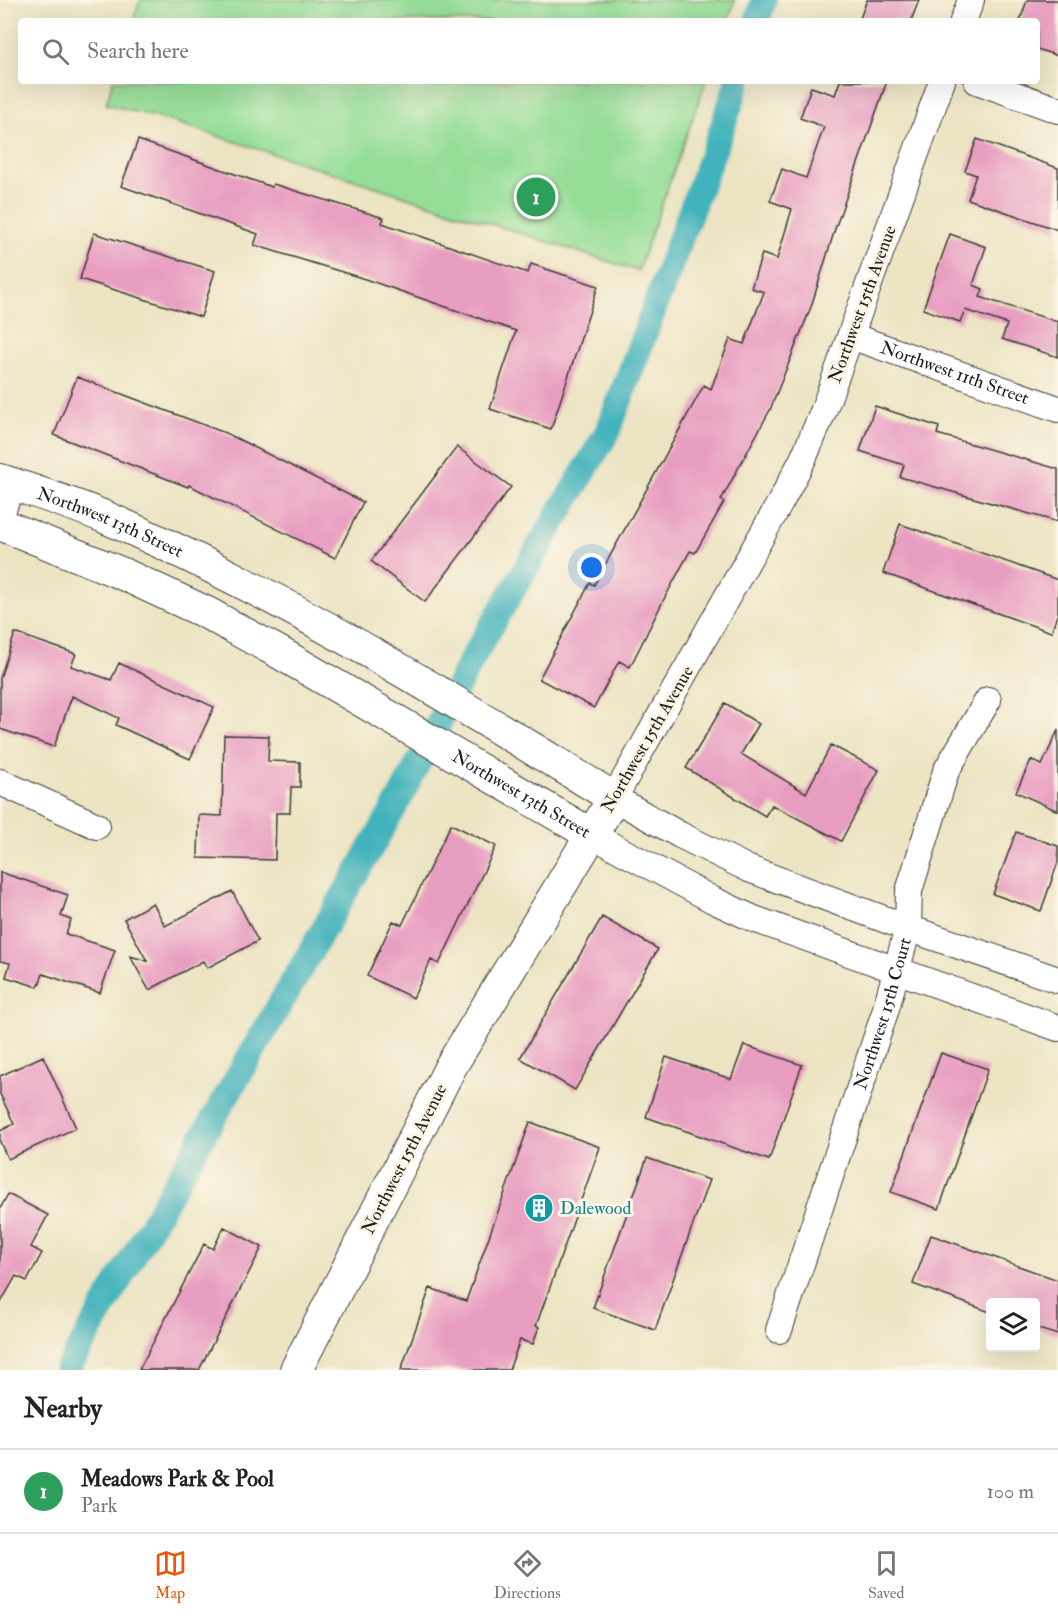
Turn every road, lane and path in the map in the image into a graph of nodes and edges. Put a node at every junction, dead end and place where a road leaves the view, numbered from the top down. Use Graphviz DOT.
graph roads {
  1 [pos="971,0"];
  2 [pos="964,18"];
  3 [pos="941,84"];
  4 [pos="985,84"];
  5 [pos="1058,110"];
  6 [pos="851,336"];
  7 [pos="1058,409"];
  8 [pos="6,482"];
  9 [pos="0,518"];
  10 [pos="0,524"];
  11 [pos="988,700"];
  12 [pos="0,782"];
  13 [pos="614,798"];
  14 [pos="97,826"];
  15 [pos="592,835"];
  16 [pos="908,928"];
  17 [pos="896,970"];
  18 [pos="1058,980"];
  19 [pos="1058,1028"];
  20 [pos="779,1330"];
  21 [pos="296,1370"];
  1 -- 2 [label="street"];
  3 -- 6 [label="street, Northwest 15th Avenue"];
  4 -- 5 [label="street"];
  6 -- 7 [label="street, Northwest 11th Street"];
  6 -- 13 [label="street, Northwest 15th Avenue"];
  8 -- 9 [label="street"];
  8 -- 13 [label="street, Northwest 13th Street"];
  10 -- 15 [label="street, Northwest 13th Street"];
  11 -- 16 [label="street, Northwest 15th Court"];
  12 -- 14 [label="street"];
  13 -- 15 [label="street, Northwest 15th Avenue"];
  13 -- 16 [label="street, Northwest 13th Street"];
  15 -- 17 [label="street, Northwest 13th Street"];
  15 -- 21 [label="street, Northwest 15th Avenue"];
  16 -- 17 [label="street, Northwest 15th Court"];
  16 -- 18 [label="street, Northwest 13th Street"];
  17 -- 19 [label="street, Northwest 13th Street"];
  17 -- 20 [label="street, Northwest 15th Court"];
}
